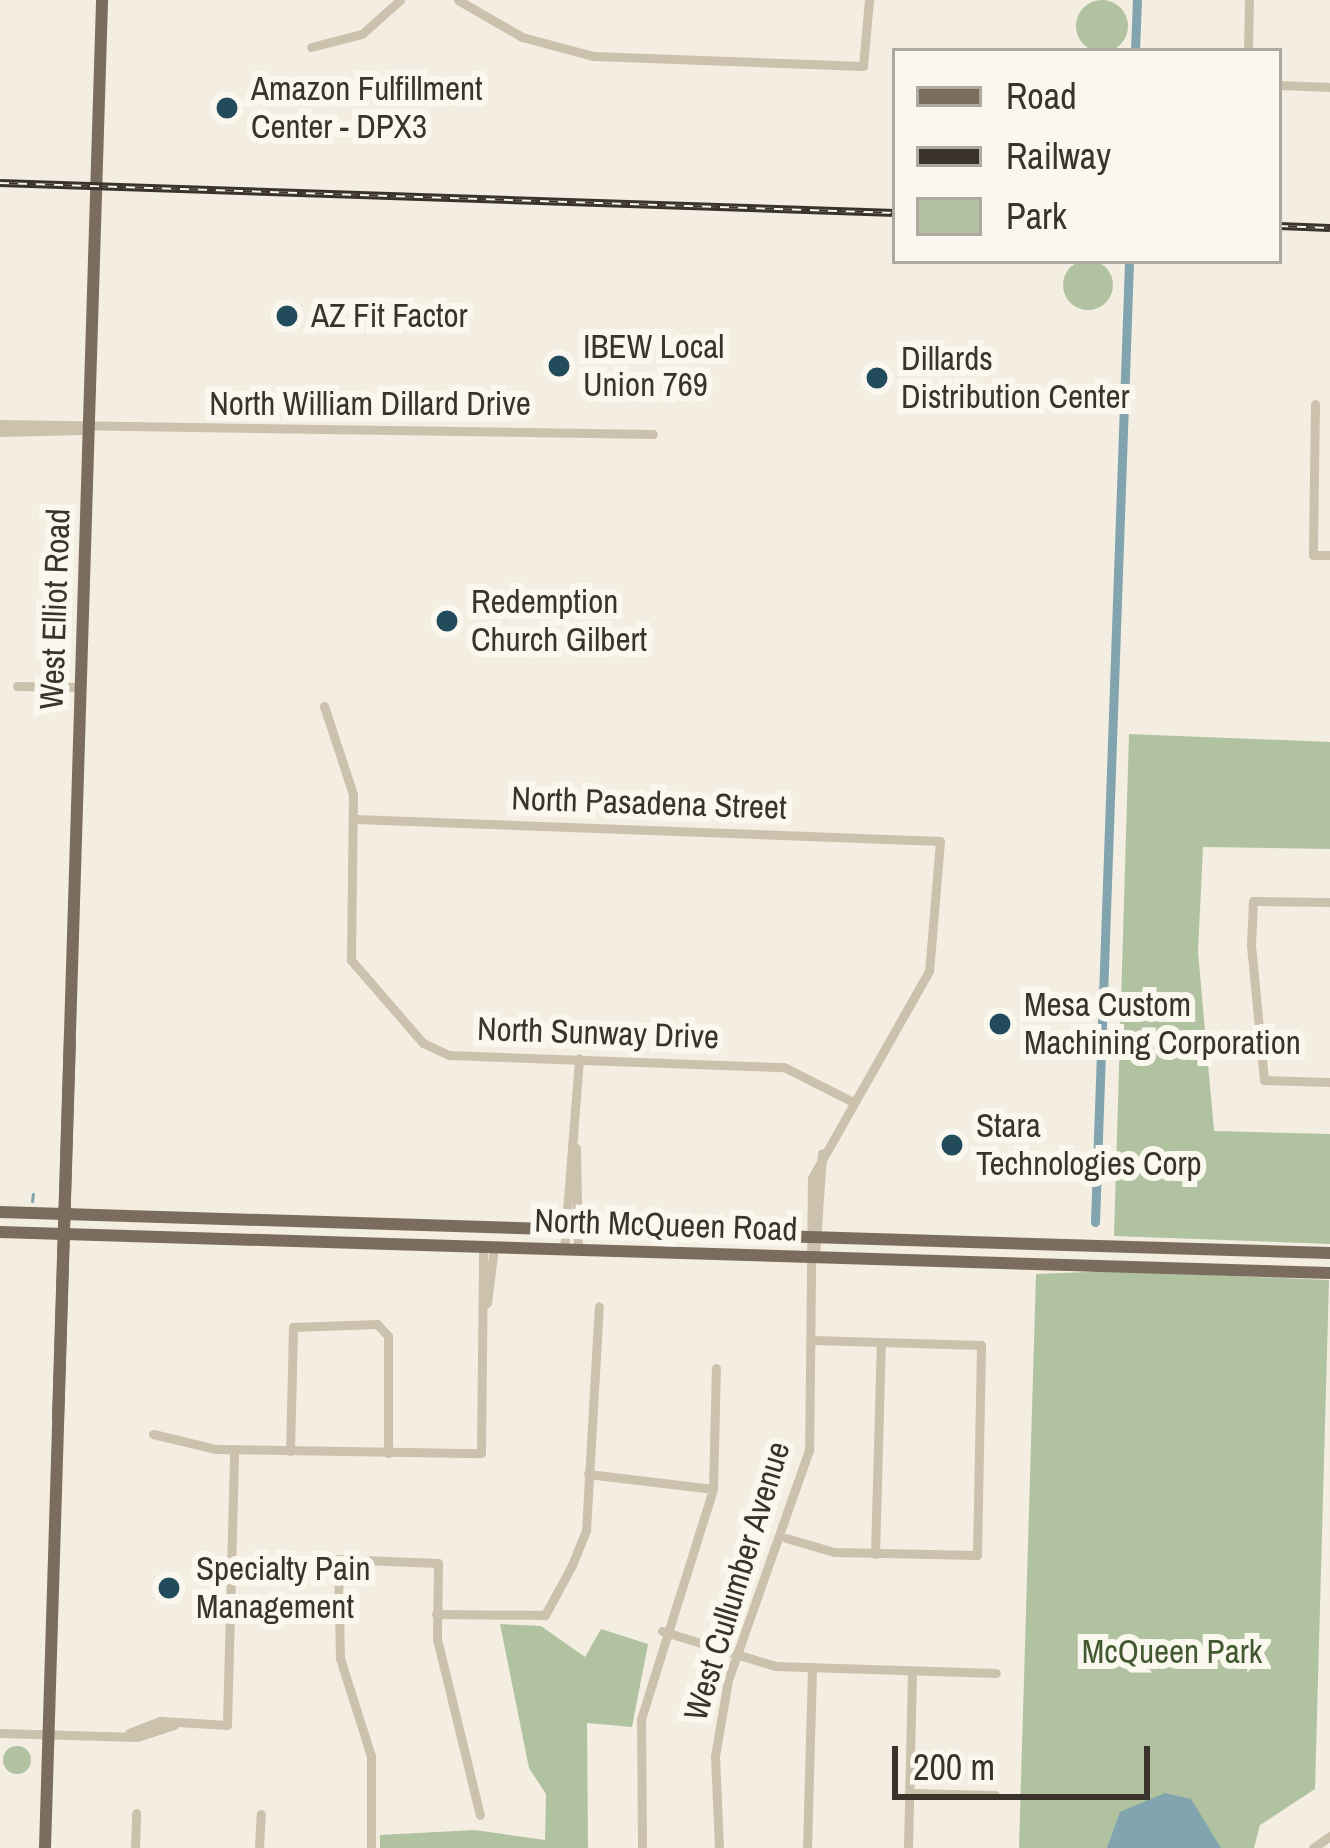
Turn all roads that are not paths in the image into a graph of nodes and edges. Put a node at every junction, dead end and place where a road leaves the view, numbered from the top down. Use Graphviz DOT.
graph roads {
  1 [pos="102,0"];
  2 [pos="400,0"];
  3 [pos="458,0"];
  4 [pos="869,0"];
  5 [pos="1249,0"];
  6 [pos="311,47"];
  7 [pos="1248,48"];
  8 [pos="1282,85"];
  9 [pos="1330,87"];
  10 [pos="1315,404"];
  11 [pos="0,428"];
  12 [pos="88,429"];
  13 [pos="653,434"];
  14 [pos="1330,555"];
  15 [pos="17,686"];
  16 [pos="80,686"];
  17 [pos="324,706"];
  18 [pos="356,819"];
  19 [pos="1330,902"];
  20 [pos="578,1059"];
  21 [pos="1330,1082"];
  22 [pos="849,1100"];
  23 [pos="0,1212"];
  24 [pos="63,1214"];
  25 [pos="322,1222"];
  26 [pos="572,1230"];
  27 [pos="0,1232"];
  28 [pos="63,1234"];
  29 [pos="817,1238"];
  30 [pos="321,1242"];
  31 [pos="1099,1243"];
  32 [pos="488,1247"];
  33 [pos="571,1250"];
  34 [pos="1298,1252"];
  35 [pos="1330,1253"];
  36 [pos="815,1257"];
  37 [pos="1098,1262"];
  38 [pos="1297,1272"];
  39 [pos="1330,1273"];
  40 [pos="599,1306"];
  41 [pos="813,1340"];
  42 [pos="880,1342"];
  43 [pos="716,1368"];
  44 [pos="154,1434"];
  45 [pos="234,1449"];
  46 [pos="290,1451"];
  47 [pos="388,1454"];
  48 [pos="588,1474"];
  49 [pos="712,1489"];
  50 [pos="786,1538"];
  51 [pos="875,1554"];
  52 [pos="436,1614"];
  53 [pos="662,1631"];
  54 [pos="736,1656"];
  55 [pos="812,1667"];
  56 [pos="912,1671"];
  57 [pos="996,1673"];
  58 [pos="0,1733"];
  59 [pos="48,1735"];
  60 [pos="910,1793"];
  61 [pos="995,1795"];
  62 [pos="136,1813"];
  63 [pos="261,1814"];
  64 [pos="480,1815"];
  65 [pos="1330,1836"];
  66 [pos="45,1848"];
  67 [pos="135,1848"];
  68 [pos="259,1848"];
  69 [pos="371,1848"];
  70 [pos="642,1848"];
  71 [pos="719,1848"];
  72 [pos="807,1848"];
  73 [pos="908,1848"];
  74 [pos="1313,1848"];
  1 -- 12 [label="main road, West Elliot Road"];
  2 -- 6 [label="street"];
  3 -- 4 [label="street"];
  5 -- 7 [label="street"];
  8 -- 9 [label="street"];
  10 -- 14 [label="street"];
  11 -- 12 [label="street, North William Dillard Drive"];
  12 -- 13 [label="street, North William Dillard Drive"];
  12 -- 16 [label="main road, West Elliot Road"];
  15 -- 16 [label="street"];
  16 -- 24 [label="main road, West Elliot Road"];
  17 -- 18 [label="street, North Sunway Drive"];
  18 -- 20 [label="street, North Sunway Drive"];
  18 -- 22 [label="street, North Pasadena Street"];
  19 -- 21 [label="street"];
  20 -- 22 [label="street, North Sunway Drive"];
  20 -- 26 [label="street"];
  22 -- 29 [label="street"];
  23 -- 24 [label="main road, North McQueen Road"];
  24 -- 25 [label="main road, North McQueen Road"];
  24 -- 28 [label="main road, West Elliot Road"];
  25 -- 26 [label="main road, North McQueen Road"];
  25 -- 30 [label="main road"];
  26 -- 29 [label="main road, North McQueen Road"];
  26 -- 33 [label="street"];
  27 -- 28 [label="main road, North McQueen Road"];
  28 -- 30 [label="main road, North McQueen Road"];
  28 -- 59 [label="main road, West Elliot Road"];
  29 -- 31 [label="main road, North McQueen Road"];
  29 -- 36 [label="street"];
  30 -- 32 [label="main road, North McQueen Road"];
  31 -- 34 [label="main road, North McQueen Road"];
  31 -- 37 [label="main road"];
  32 -- 33 [label="main road, North McQueen Road"];
  32 -- 47 [label="street"];
  33 -- 36 [label="main road, North McQueen Road"];
  34 -- 35 [label="main road, North McQueen Road"];
  34 -- 38 [label="main road"];
  36 -- 37 [label="main road, North McQueen Road"];
  36 -- 41 [label="street, West Cullumber Avenue"];
  37 -- 38 [label="main road, North McQueen Road"];
  38 -- 39 [label="main road, North McQueen Road"];
  40 -- 48 [label="street"];
  41 -- 42 [label="street"];
  41 -- 50 [label="street, West Cullumber Avenue"];
  42 -- 51 [label="street"];
  42 -- 51 [label="street"];
  43 -- 49 [label="street"];
  44 -- 45 [label="street"];
  45 -- 46 [label="street"];
  45 -- 59 [label="street"];
  46 -- 47 [label="street"];
  46 -- 47 [label="street"];
  48 -- 49 [label="street"];
  48 -- 52 [label="street"];
  49 -- 53 [label="street"];
  50 -- 51 [label="street"];
  50 -- 54 [label="street, West Cullumber Avenue"];
  52 -- 64 [label="street"];
  52 -- 69 [label="street"];
  53 -- 54 [label="street"];
  53 -- 70 [label="street"];
  54 -- 55 [label="street"];
  54 -- 71 [label="street, West Cullumber Avenue"];
  55 -- 56 [label="street"];
  55 -- 72 [label="street"];
  56 -- 57 [label="street"];
  56 -- 60 [label="street"];
  58 -- 59 [label="street"];
  59 -- 66 [label="main road, West Elliot Road"];
  60 -- 61 [label="street"];
  60 -- 73 [label="street"];
  62 -- 67 [label="street"];
  63 -- 68 [label="street"];
  65 -- 74 [label="street"];
}
